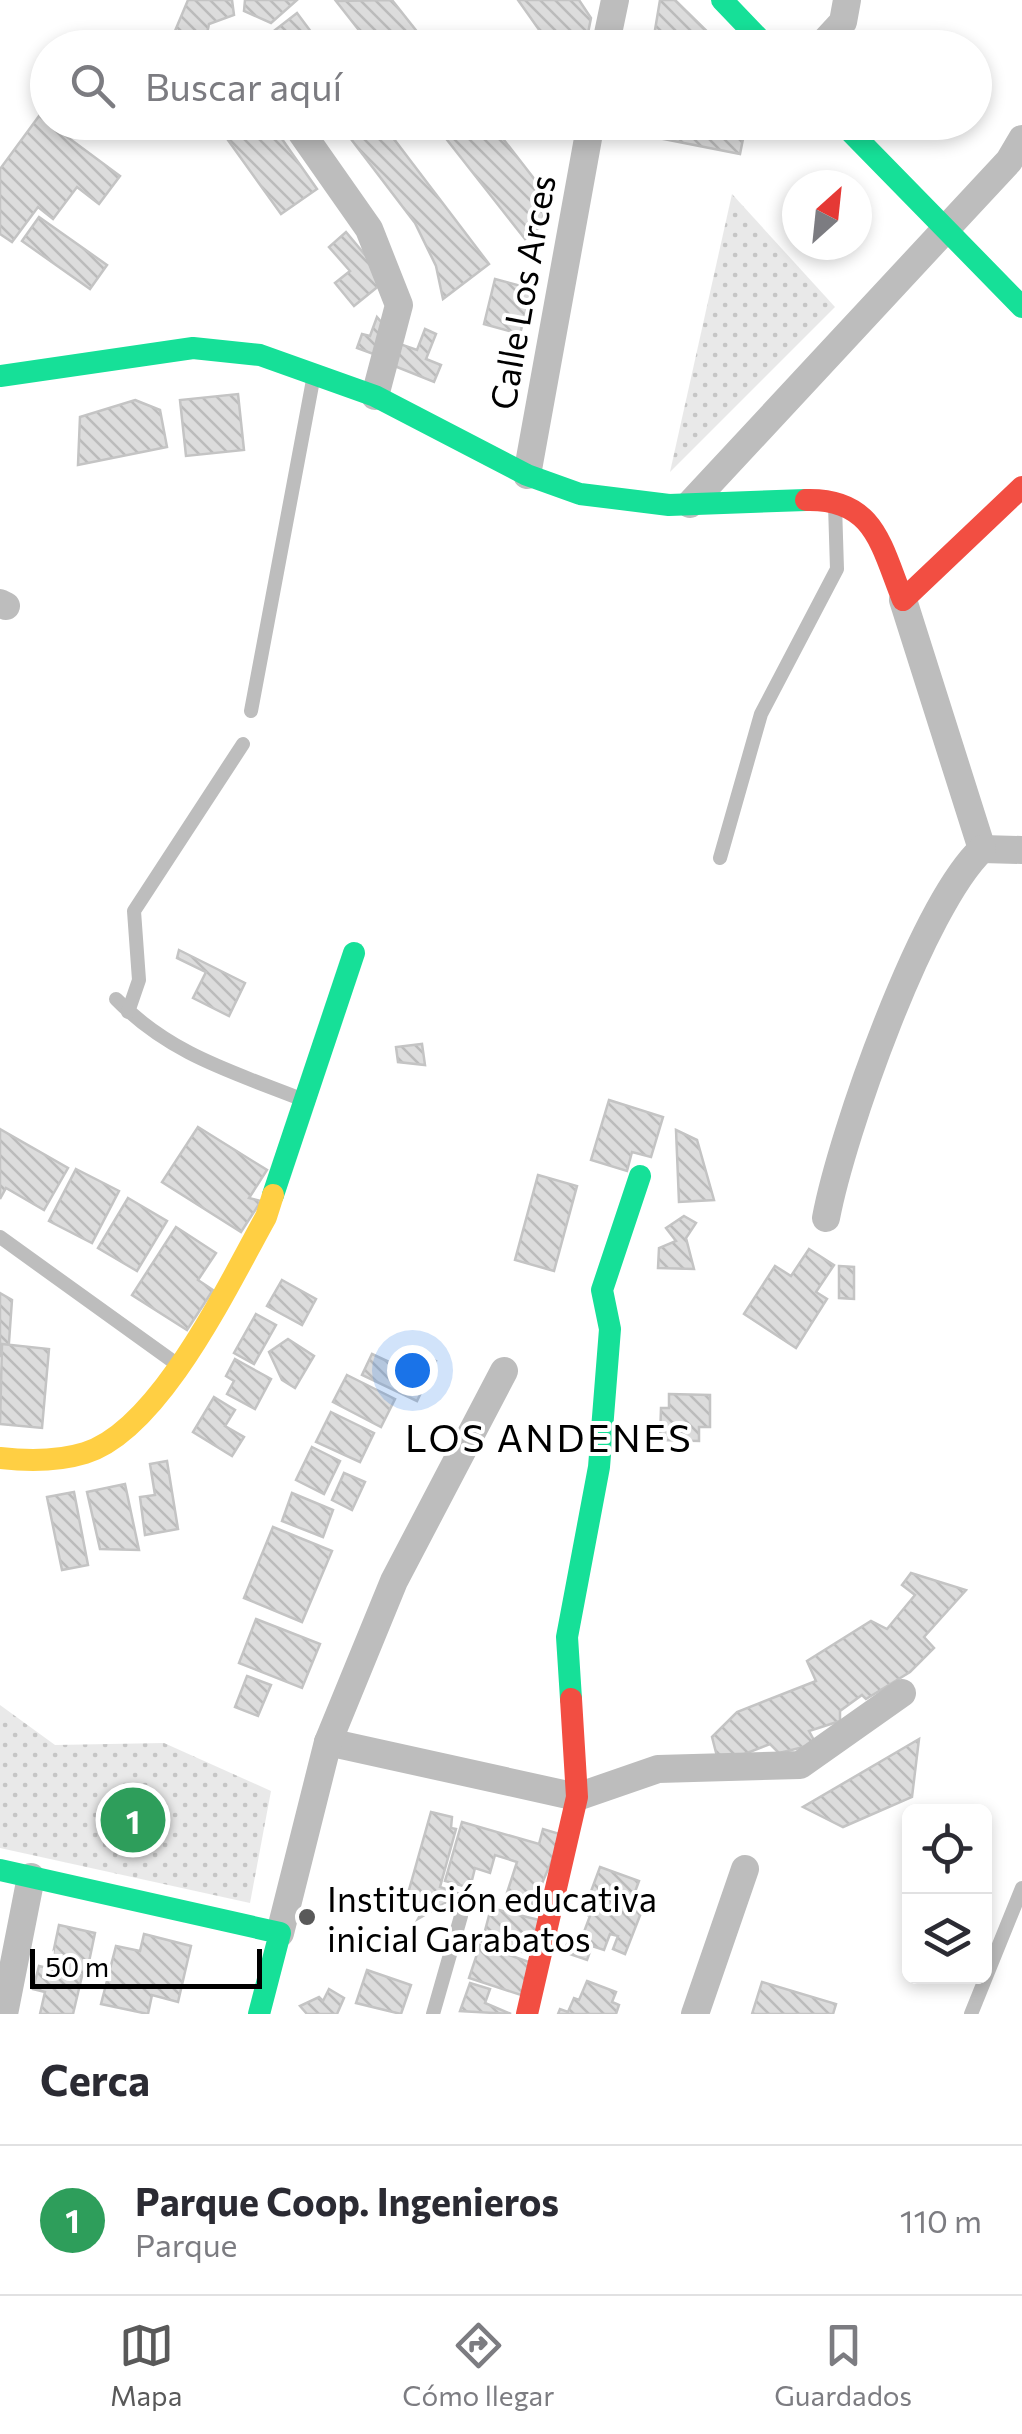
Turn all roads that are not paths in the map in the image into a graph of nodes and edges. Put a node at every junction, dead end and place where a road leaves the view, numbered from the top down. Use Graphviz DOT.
graph roads {
  1 [pos="614,0"];
  2 [pos="722,0"];
  3 [pos="847,0"];
  4 [pos="608,30"];
  5 [pos="751,30"];
  6 [pos="836,30"];
  7 [pos="307,140"];
  8 [pos="587,140"];
  9 [pos="859,140"];
  10 [pos="1022,140"];
  11 [pos="945,228"];
  12 [pos="1022,306"];
  13 [pos="314,374"];
  14 [pos="0,376"];
  15 [pos="374,396"];
  16 [pos="527,475"];
  17 [pos="1022,487"];
  18 [pos="835,499"];
  19 [pos="690,504"];
  20 [pos="903,600"];
  21 [pos="251,711"];
  22 [pos="243,744"];
  23 [pos="982,849"];
  24 [pos="1022,850"];
  25 [pos="720,858"];
  26 [pos="354,953"];
  27 [pos="116,999"];
  28 [pos="128,1012"];
  29 [pos="306,1101"];
  30 [pos="640,1176"];
  31 [pos="826,1218"];
  32 [pos="0,1237"];
  33 [pos="181,1367"];
  34 [pos="504,1370"];
  35 [pos="0,1458"];
  36 [pos="902,1693"];
  37 [pos="328,1742"];
  38 [pos="577,1797"];
  39 [pos="745,1869"];
  40 [pos="0,1870"];
  41 [pos="31,1877"];
  42 [pos="1022,1888"];
  43 [pos="461,1916"];
  44 [pos="280,1932"];
  45 [pos="4,2014"];
  46 [pos="258,2014"];
  47 [pos="433,2014"];
  48 [pos="527,2014"];
  49 [pos="694,2014"];
  50 [pos="971,2014"];
  1 -- 4 [label="street"];
  2 -- 5 [label="street"];
  3 -- 6 [label="street"];
  7 -- 15 [label="street"];
  8 -- 16 [label="street, Calle Los Arces"];
  9 -- 11 [label="street"];
  10 -- 11 [label="street"];
  11 -- 12 [label="street"];
  11 -- 19 [label="street"];
  13 -- 14 [label="street, Calle Los Arces"];
  13 -- 15 [label="street, Calle Los Arces"];
  13 -- 21 [label="lane"];
  15 -- 16 [label="street, Calle Los Arces"];
  16 -- 19 [label="street, Calle Los Arces"];
  17 -- 20 [label="street"];
  18 -- 19 [label="street, Calle Los Arces"];
  18 -- 20 [label="street"];
  18 -- 25 [label="lane"];
  20 -- 23 [label="street"];
  22 -- 28 [label="lane"];
  23 -- 24 [label="street"];
  23 -- 31 [label="street"];
  26 -- 29 [label="street"];
  27 -- 28 [label="lane"];
  28 -- 29 [label="lane"];
  29 -- 33 [label="street"];
  30 -- 38 [label="street"];
  32 -- 33 [label="lane"];
  33 -- 35 [label="street"];
  34 -- 37 [label="street"];
  36 -- 38 [label="street"];
  37 -- 38 [label="street"];
  37 -- 44 [label="street"];
  38 -- 48 [label="street"];
  39 -- 49 [label="street"];
  40 -- 41 [label="street"];
  41 -- 44 [label="street"];
  41 -- 45 [label="street"];
  42 -- 50 [label="lane"];
  43 -- 47 [label="lane"];
  44 -- 46 [label="street"];
}
